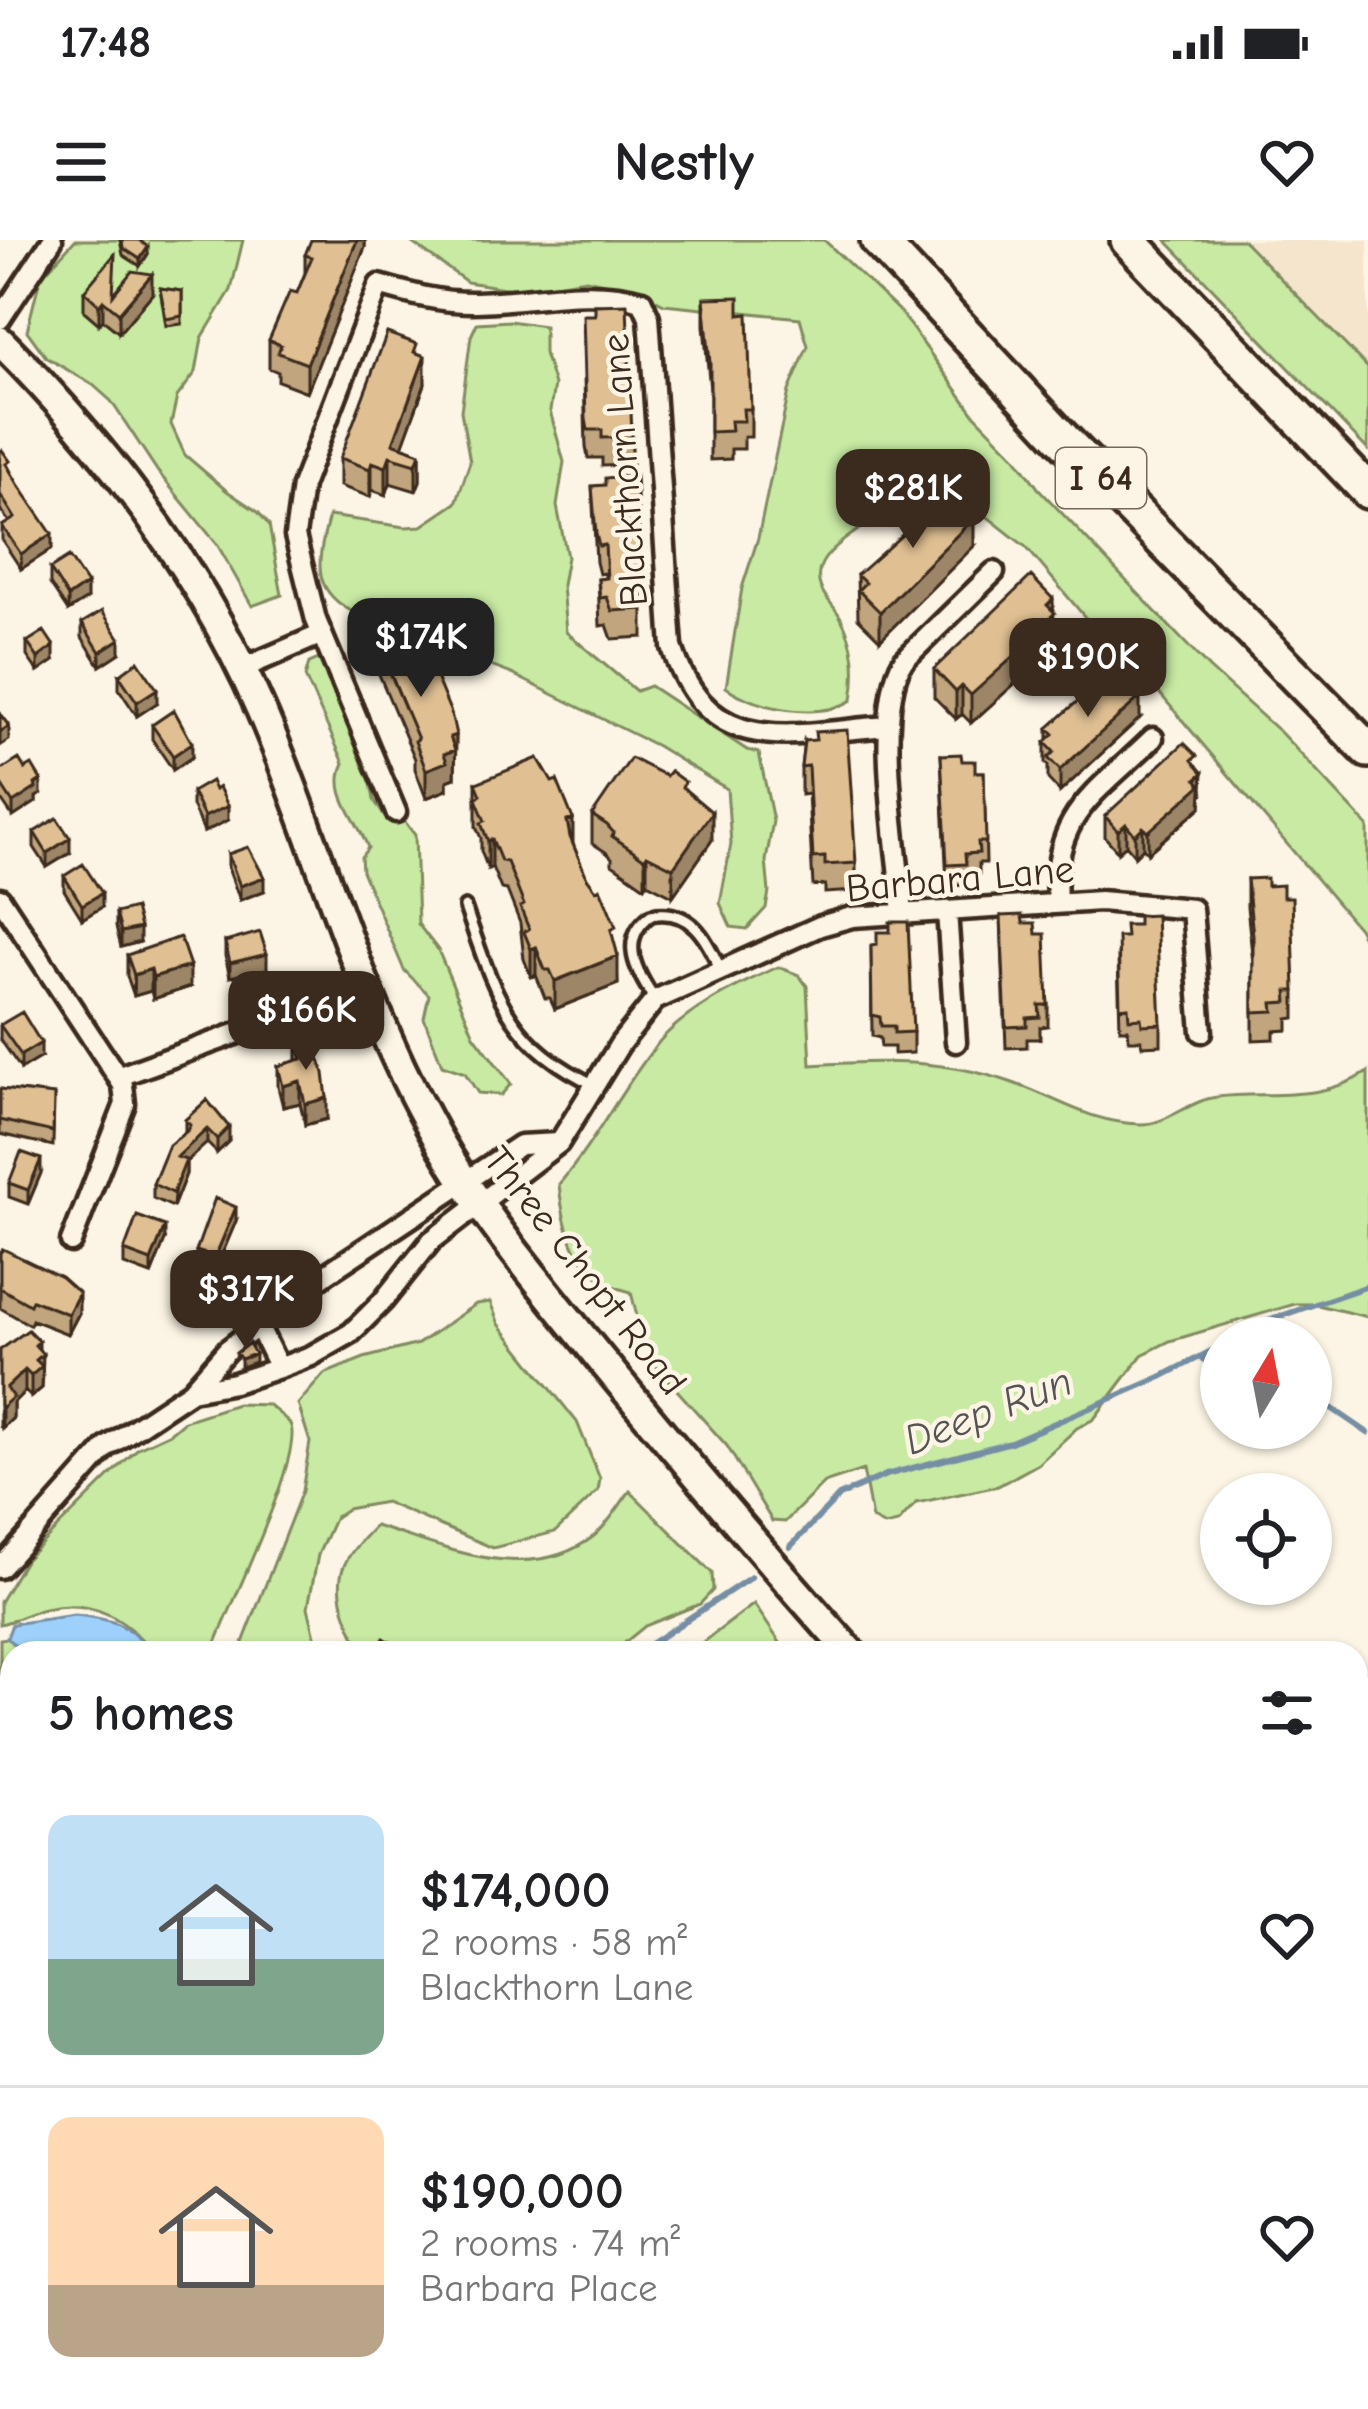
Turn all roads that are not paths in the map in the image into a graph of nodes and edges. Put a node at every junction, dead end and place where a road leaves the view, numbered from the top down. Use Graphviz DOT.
graph roads {
  1 [pos="52,240"];
  2 [pos="878,240"];
  3 [pos="1128,240"];
  4 [pos="0,320"];
  5 [pos="0,341"];
  6 [pos="1368,491"];
  7 [pos="994,572"];
  8 [pos="322,634"];
  9 [pos="241,669"];
  10 [pos="1329,709"];
  11 [pos="888,726"];
  12 [pos="1153,738"];
  13 [pos="1368,750"];
  14 [pos="1368,778"];
  15 [pos="396,812"];
  16 [pos="0,898"];
  17 [pos="1057,903"];
  18 [pos="465,908"];
  19 [pos="947,910"];
  20 [pos="903,914"];
  21 [pos="721,970"];
  22 [pos="368,995"];
  23 [pos="655,1000"];
  24 [pos="1202,1032"];
  25 [pos="956,1042"];
  26 [pos="120,1076"];
  27 [pos="597,1086"];
  28 [pos="559,1143"];
  29 [pos="472,1196"];
  30 [pos="71,1243"];
  31 [pos="259,1327"];
  32 [pos="279,1368"];
  33 [pos="191,1391"];
  34 [pos="0,1568"];
  35 [pos="841,1641"];
  1 -- 4 [label="street"];
  2 -- 10 [label="highway, I 64"];
  3 -- 6 [label="highway"];
  5 -- 9 [label="main road, Three Chopt Road"];
  7 -- 11 [label="street"];
  8 -- 9 [label="street"];
  8 -- 11 [label="street, Blackthorn Lane"];
  8 -- 15 [label="street, Blackthorn Lane"];
  9 -- 22 [label="main road, Three Chopt Road"];
  10 -- 13 [label="highway, I 64"];
  10 -- 14 [label="highway"];
  11 -- 20 [label="street"];
  12 -- 17 [label="street"];
  16 -- 26 [label="street"];
  17 -- 19 [label="street, Barbara Lane"];
  17 -- 24 [label="street, Barbara Lane"];
  18 -- 27 [label="lane"];
  19 -- 20 [label="street, Barbara Lane"];
  19 -- 25 [label="street"];
  20 -- 21 [label="street, Barbara Lane"];
  21 -- 23 [label="street, Barbara Lane"];
  21 -- 23 [label="lane"];
  22 -- 26 [label="street"];
  22 -- 29 [label="main road, Three Chopt Road"];
  23 -- 27 [label="street, Barbara Lane"];
  26 -- 30 [label="street"];
  27 -- 28 [label="street, Barbara Lane"];
  28 -- 29 [label="street, Barbara Lane"];
  28 -- 29 [label="street"];
  29 -- 31 [label="street"];
  29 -- 32 [label="street"];
  29 -- 35 [label="main road, Three Chopt Road"];
  31 -- 32 [label="street"];
  31 -- 33 [label="street"];
  32 -- 33 [label="street"];
  33 -- 34 [label="street"];
}
